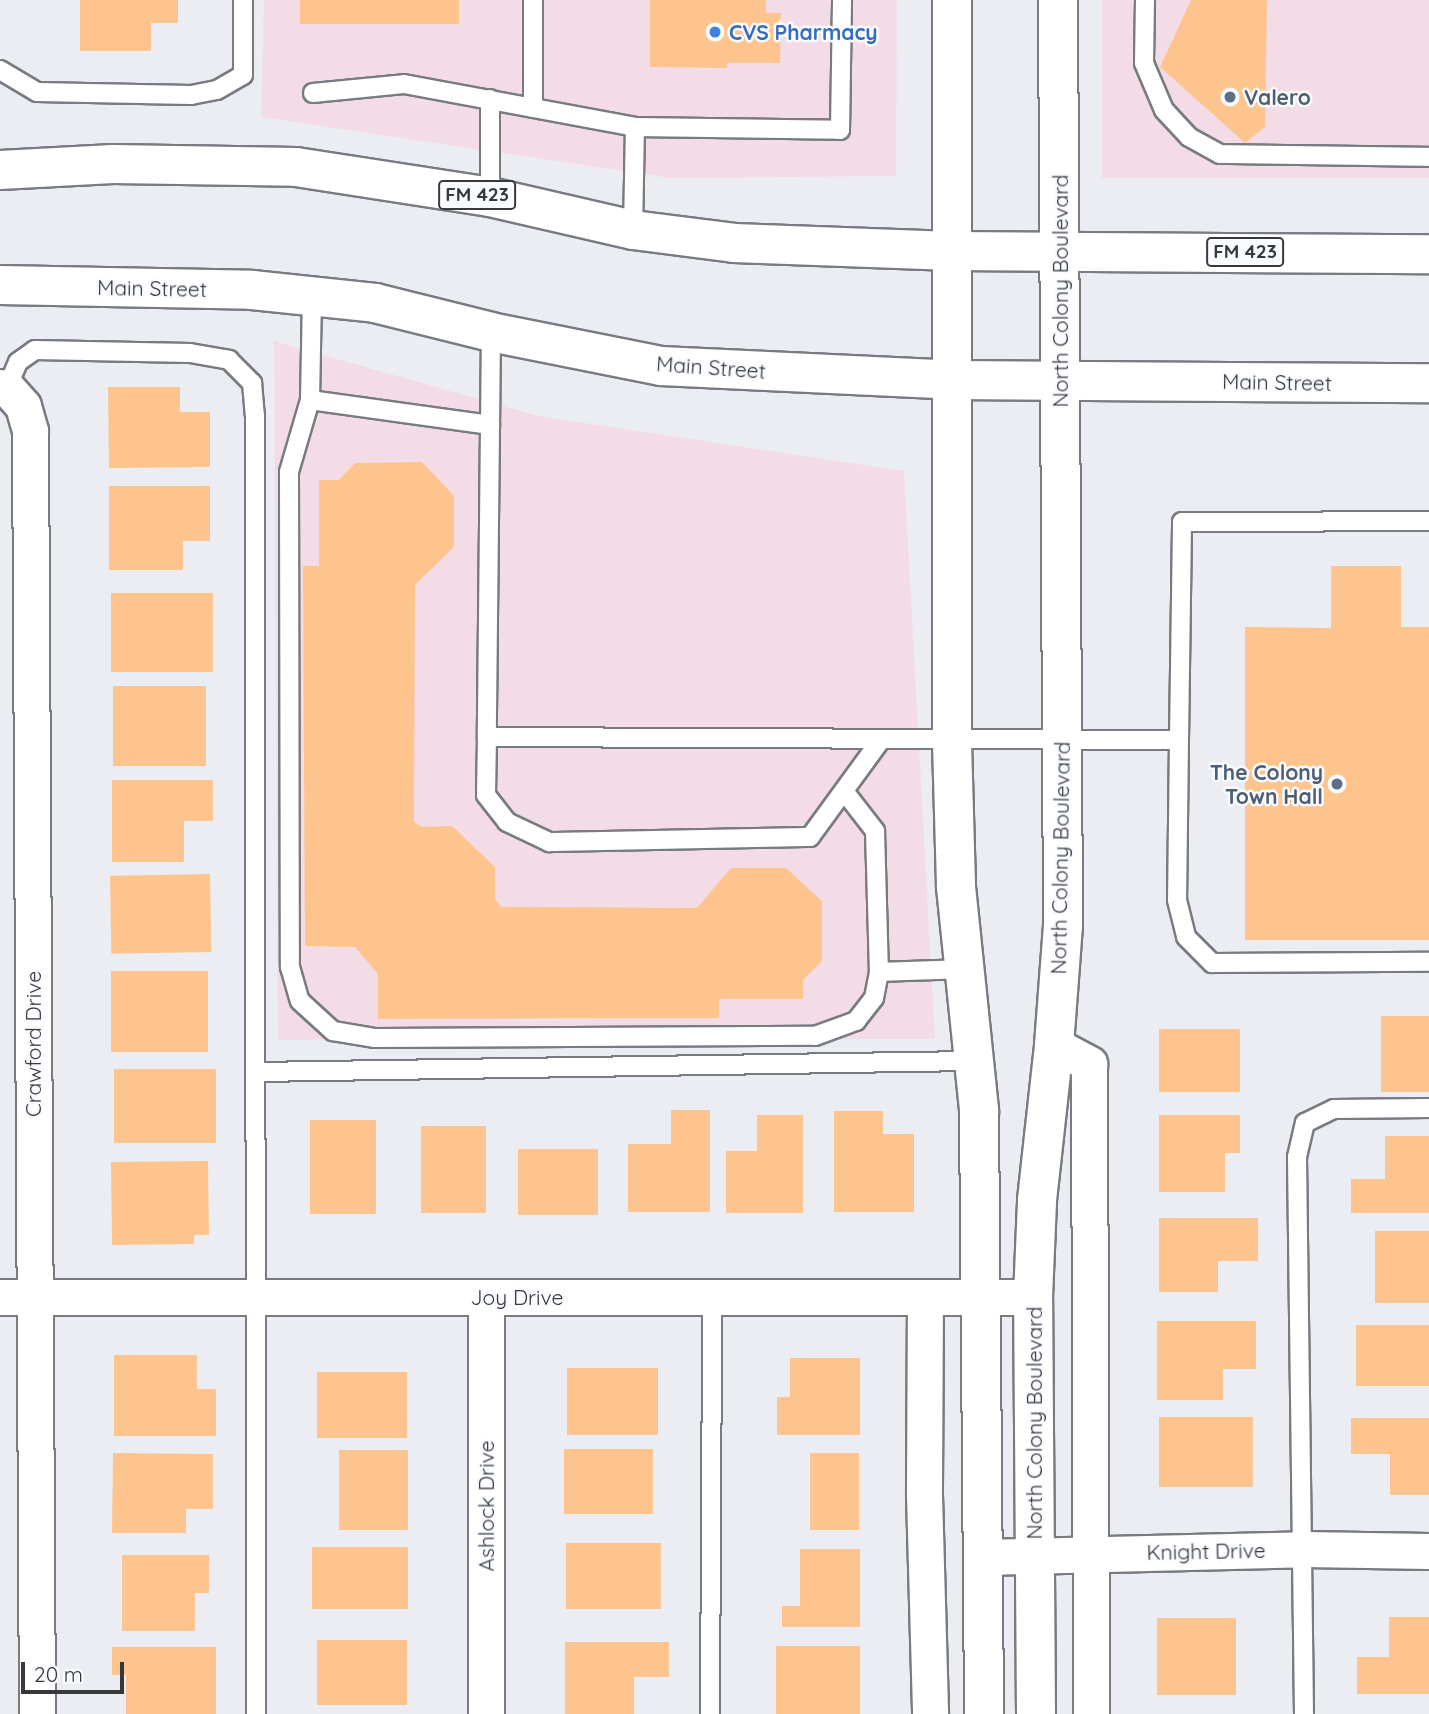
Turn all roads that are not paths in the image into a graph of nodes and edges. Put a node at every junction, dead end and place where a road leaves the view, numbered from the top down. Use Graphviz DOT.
graph roads {
  1 [pos="243,0"];
  2 [pos="533,0"];
  3 [pos="842,0"];
  4 [pos="952,0"];
  5 [pos="1058,0"];
  6 [pos="1145,0"];
  7 [pos="0,70"];
  8 [pos="313,93"];
  9 [pos="490,100"];
  10 [pos="533,108"];
  11 [pos="635,127"];
  12 [pos="1429,157"];
  13 [pos="0,170"];
  14 [pos="490,197"];
  15 [pos="633,230"];
  16 [pos="953,251"];
  17 [pos="1060,251"];
  18 [pos="1429,254"];
  19 [pos="0,285"];
  20 [pos="312,296"];
  21 [pos="491,332"];
  22 [pos="953,380"];
  23 [pos="1061,380"];
  24 [pos="1429,383"];
  25 [pos="3,388"];
  26 [pos="310,400"];
  27 [pos="490,425"];
  28 [pos="1429,521"];
  29 [pos="487,737"];
  30 [pos="1061,740"];
  31 [pos="1179,740"];
  32 [pos="880,741"];
  33 [pos="953,741"];
  34 [pos="844,791"];
  35 [pos="1429,962"];
  36 [pos="965,969"];
  37 [pos="879,972"];
  38 [pos="1054,1045"];
  39 [pos="974,1061"];
  40 [pos="256,1072"];
  41 [pos="1429,1108"];
  42 [pos="17,1297"];
  43 [pos="254,1297"];
  44 [pos="486,1297"];
  45 [pos="712,1297"];
  46 [pos="925,1297"];
  47 [pos="981,1297"];
  48 [pos="1033,1297"];
  49 [pos="1304,1549"];
  50 [pos="1429,1551"];
  51 [pos="1091,1554"];
  52 [pos="1034,1556"];
  53 [pos="982,1557"];
  54 [pos="37,1714"];
  55 [pos="256,1714"];
  56 [pos="486,1714"];
  57 [pos="710,1714"];
  58 [pos="930,1714"];
  59 [pos="984,1714"];
  60 [pos="1036,1714"];
  61 [pos="1091,1714"];
  62 [pos="1304,1714"];
  1 -- 7 [label="lane"];
  2 -- 10 [label="lane"];
  3 -- 11 [label="lane"];
  4 -- 16 [label="main road"];
  5 -- 17 [label="main road, North Colony Boulevard"];
  6 -- 12 [label="lane"];
  8 -- 9 [label="lane"];
  9 -- 10 [label="lane"];
  9 -- 14 [label="lane"];
  10 -- 11 [label="lane"];
  11 -- 15 [label="lane"];
  13 -- 14 [label="main road, FM 423"];
  14 -- 15 [label="main road, FM 423"];
  15 -- 16 [label="main road, FM 423"];
  16 -- 17 [label="main road, FM 423"];
  16 -- 22 [label="main road"];
  17 -- 18 [label="main road, FM 423"];
  17 -- 23 [label="main road, North Colony Boulevard"];
  19 -- 20 [label="main road, Main Street"];
  20 -- 21 [label="main road, Main Street"];
  20 -- 26 [label="lane"];
  21 -- 22 [label="main road, Main Street"];
  21 -- 27 [label="lane"];
  22 -- 23 [label="main road, Main Street"];
  22 -- 33 [label="main road"];
  23 -- 24 [label="main road, Main Street"];
  23 -- 30 [label="main road, North Colony Boulevard"];
  25 -- 40 [label="lane"];
  25 -- 42 [label="street, Crawford Drive"];
  26 -- 27 [label="lane"];
  26 -- 37 [label="lane"];
  27 -- 29 [label="lane"];
  28 -- 31 [label="lane"];
  29 -- 32 [label="lane"];
  29 -- 34 [label="lane"];
  30 -- 31 [label="lane"];
  30 -- 33 [label="lane"];
  30 -- 38 [label="main road, North Colony Boulevard"];
  31 -- 35 [label="lane"];
  32 -- 33 [label="lane"];
  32 -- 34 [label="lane"];
  33 -- 36 [label="main road"];
  34 -- 37 [label="lane"];
  36 -- 37 [label="lane"];
  36 -- 39 [label="main road"];
  38 -- 48 [label="main road, North Colony Boulevard"];
  38 -- 51 [label="street"];
  39 -- 40 [label="lane"];
  39 -- 47 [label="main road"];
  40 -- 43 [label="lane"];
  41 -- 49 [label="lane"];
  42 -- 43 [label="street, Joy Drive"];
  42 -- 54 [label="street, Crawford Drive"];
  43 -- 44 [label="street, Joy Drive"];
  43 -- 55 [label="lane"];
  44 -- 45 [label="street, Joy Drive"];
  44 -- 56 [label="street, Ashlock Drive"];
  45 -- 46 [label="street, Joy Drive"];
  45 -- 57 [label="lane"];
  46 -- 47 [label="street, Joy Drive"];
  46 -- 58 [label="street"];
  47 -- 48 [label="street, Joy Drive"];
  47 -- 53 [label="main road"];
  48 -- 52 [label="main road, North Colony Boulevard"];
  49 -- 50 [label="street, Knight Drive"];
  49 -- 51 [label="street, Knight Drive"];
  49 -- 62 [label="lane"];
  51 -- 52 [label="street, Knight Drive"];
  51 -- 61 [label="street"];
  52 -- 53 [label="street, Knight Drive"];
  52 -- 60 [label="main road, North Colony Boulevard"];
  53 -- 59 [label="main road"];
}
